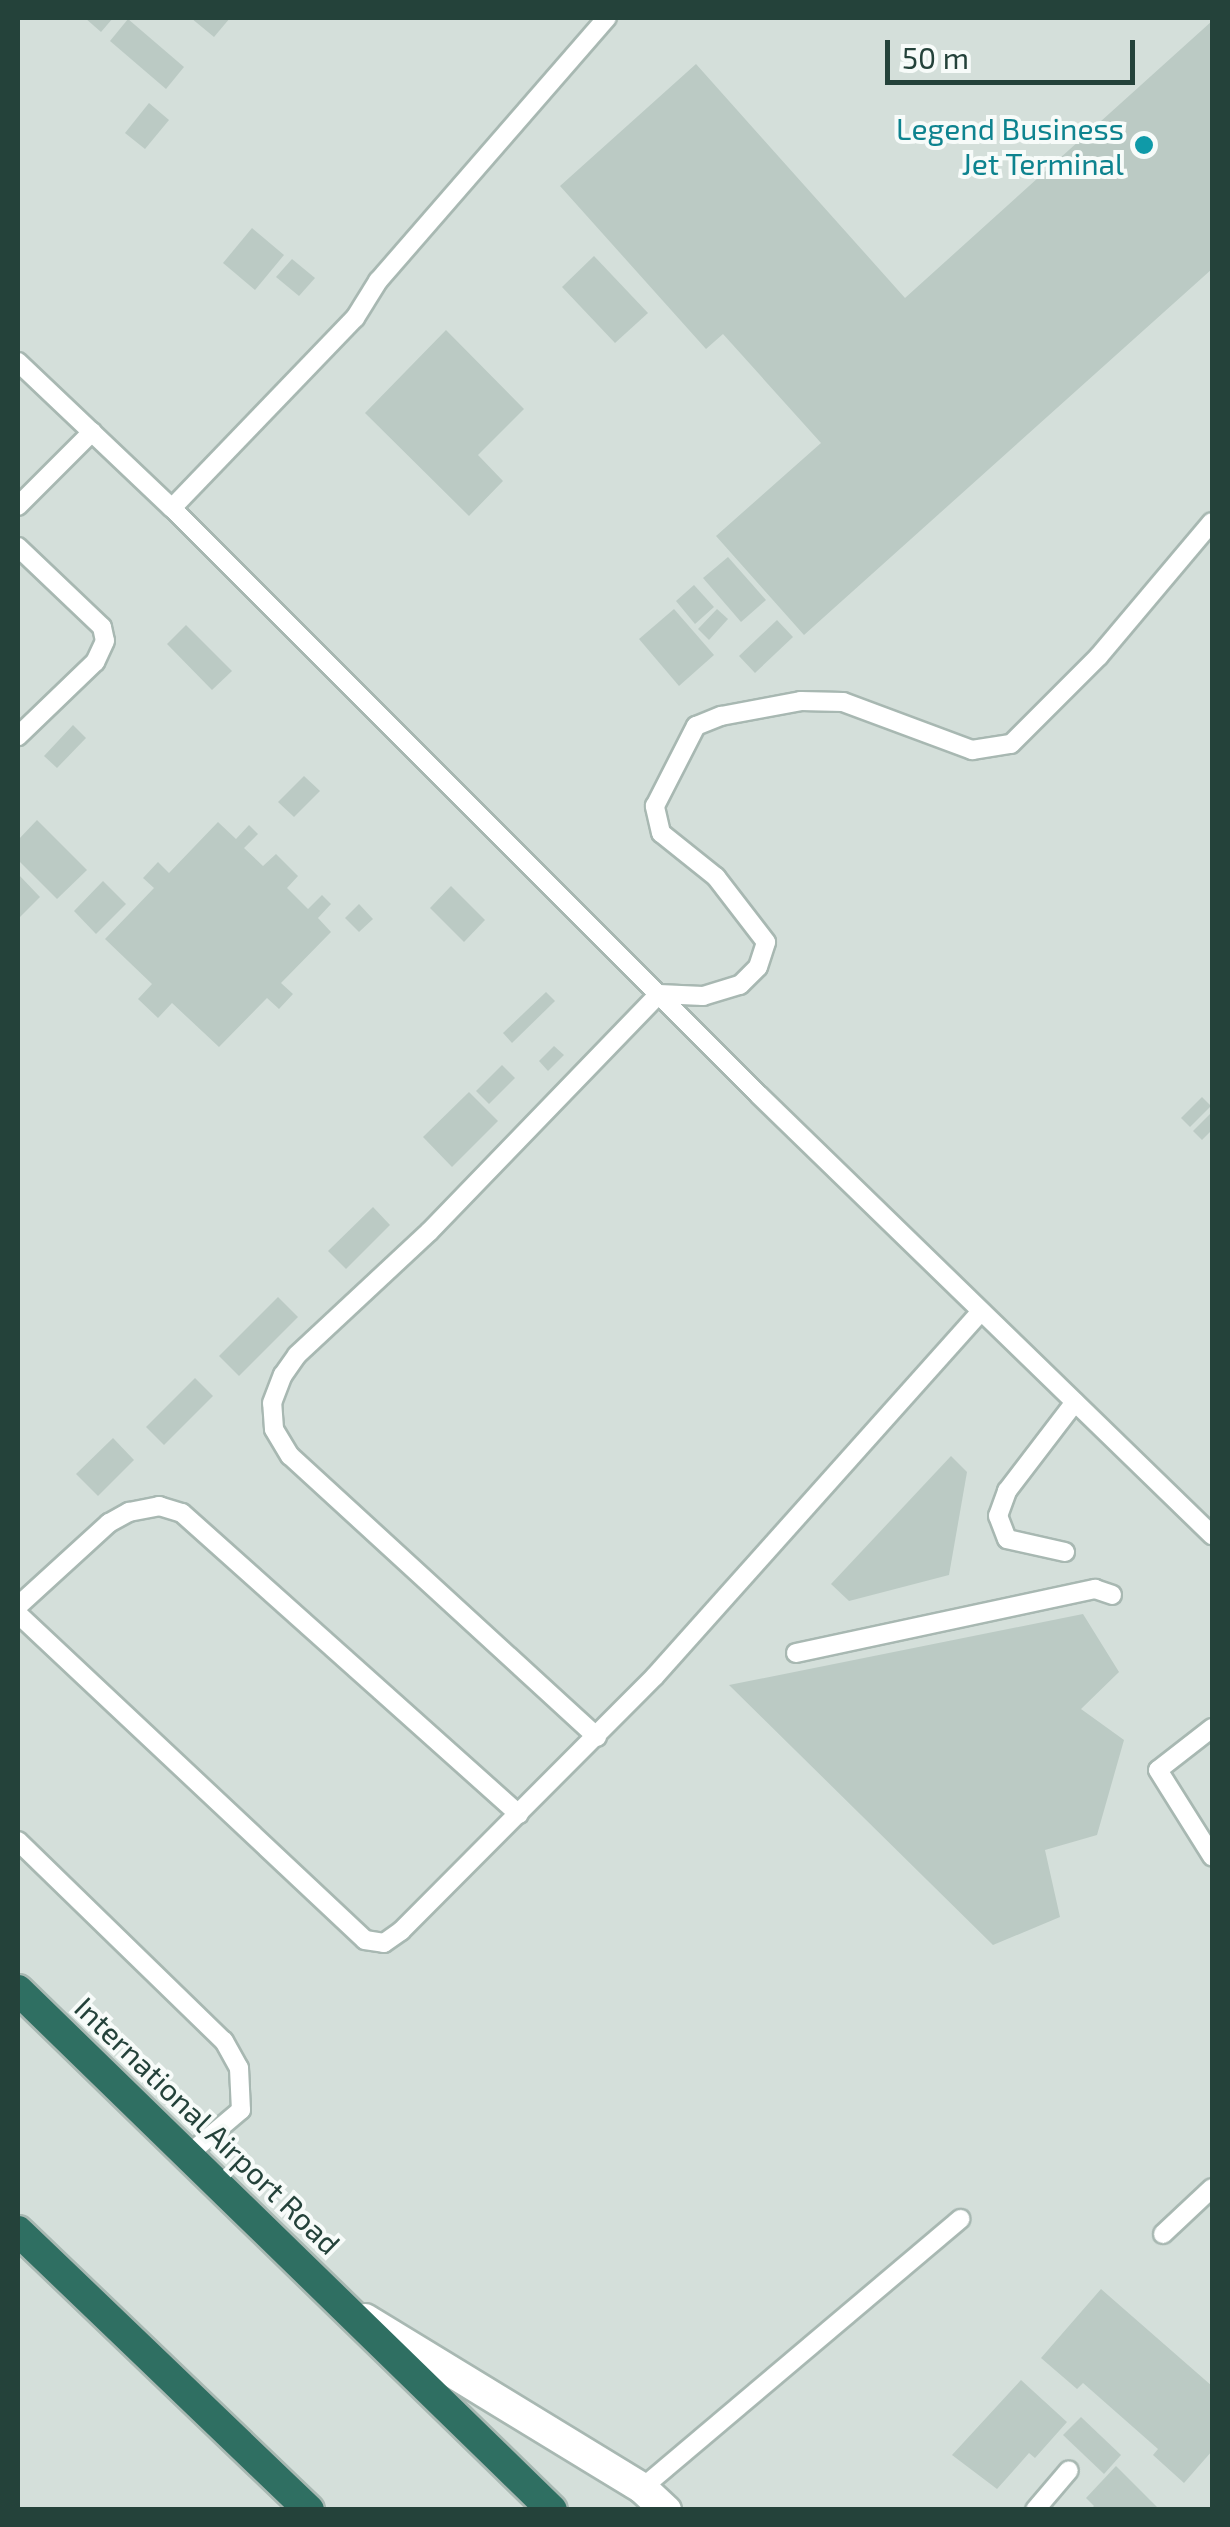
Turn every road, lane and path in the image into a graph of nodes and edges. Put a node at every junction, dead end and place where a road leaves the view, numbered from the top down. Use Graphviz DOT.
graph roads {
  1 [pos="607,18"];
  2 [pos="18,362"];
  3 [pos="92,432"];
  4 [pos="18,506"];
  5 [pos="172,508"];
  6 [pos="1212,522"];
  7 [pos="18,548"];
  8 [pos="18,736"];
  9 [pos="659,994"];
  10 [pos="981,1311"];
  11 [pos="1075,1402"];
  12 [pos="1212,1535"];
  13 [pos="1065,1552"];
  14 [pos="1112,1595"];
  15 [pos="18,1606"];
  16 [pos="18,1614"];
  17 [pos="796,1653"];
  18 [pos="1212,1728"];
  19 [pos="597,1737"];
  20 [pos="519,1814"];
  21 [pos="18,1841"];
  22 [pos="1212,1856"];
  23 [pos="18,1990"];
  24 [pos="189,2154"];
  25 [pos="1212,2188"];
  26 [pos="960,2219"];
  27 [pos="18,2231"];
  28 [pos="1163,2234"];
  29 [pos="350,2310"];
  30 [pos="267,2468"];
  31 [pos="1069,2470"];
  32 [pos="642,2488"];
  33 [pos="294,2510"];
  34 [pos="309,2510"];
  35 [pos="552,2510"];
  36 [pos="666,2510"];
  37 [pos="1035,2510"];
  1 -- 5 [label="lane"];
  2 -- 3 [label="lane"];
  3 -- 4 [label="lane"];
  3 -- 5 [label="lane"];
  5 -- 9 [label="lane"];
  6 -- 9 [label="lane"];
  7 -- 8 [label="lane"];
  9 -- 10 [label="lane"];
  9 -- 19 [label="lane"];
  10 -- 11 [label="lane"];
  10 -- 19 [label="lane"];
  11 -- 12 [label="lane"];
  11 -- 13 [label="lane"];
  14 -- 17 [label="lane"];
  15 -- 20 [label="lane"];
  16 -- 20 [label="lane"];
  18 -- 22 [label="lane"];
  19 -- 20 [label="lane"];
  21 -- 24 [label="lane"];
  23 -- 24 [label="highway, International Airport Road"];
  24 -- 29 [label="highway, International Airport Road"];
  25 -- 28 [label="lane"];
  26 -- 32 [label="lane"];
  27 -- 30 [label="highway"];
  29 -- 32 [label="main road, International Airport Road"];
  29 -- 35 [label="highway, International Airport Road"];
  30 -- 33 [label="main road"];
  30 -- 34 [label="highway"];
  31 -- 37 [label="lane"];
  32 -- 36 [label="main road, International Airport Road"];
}
